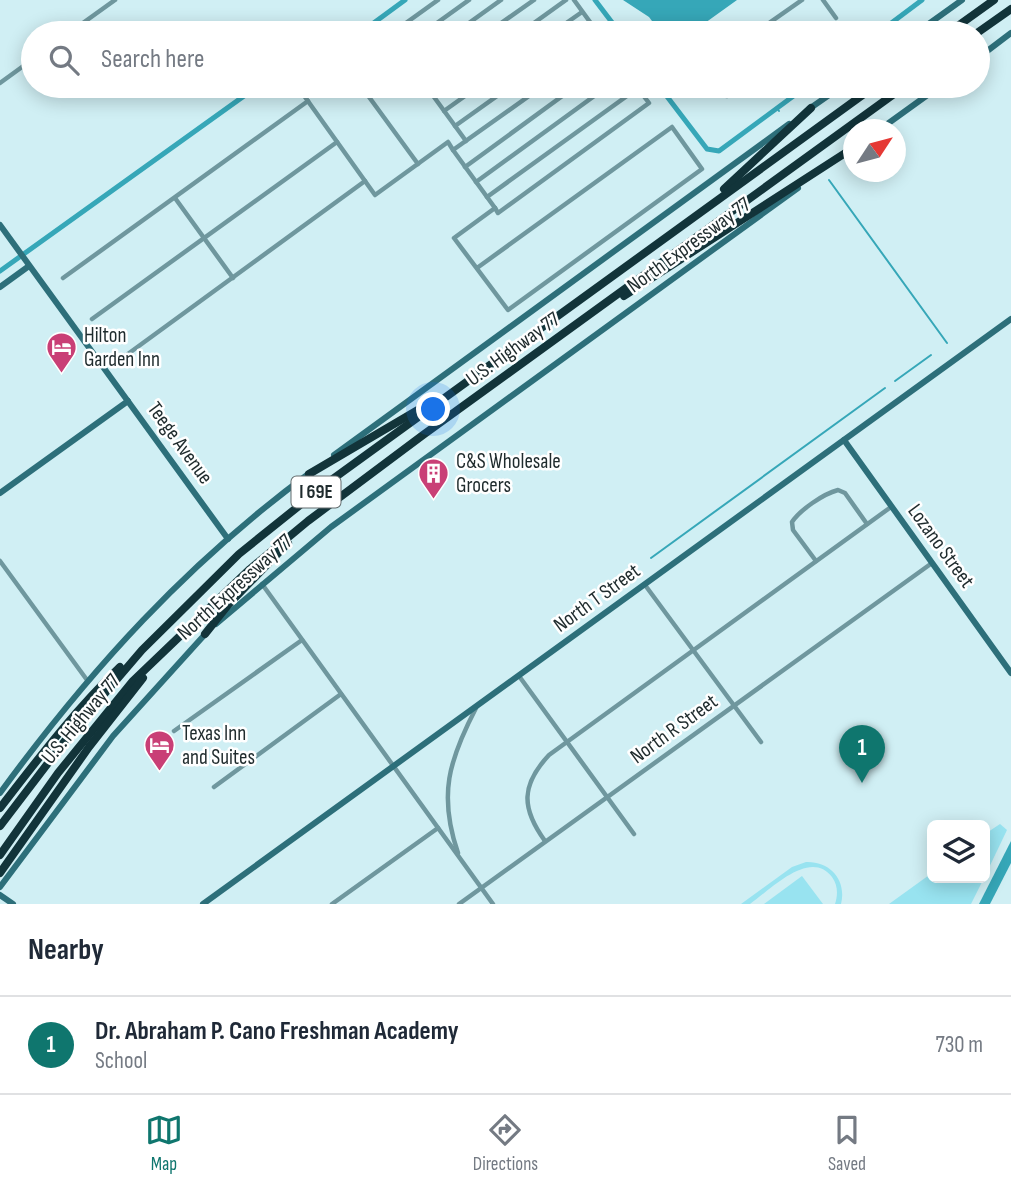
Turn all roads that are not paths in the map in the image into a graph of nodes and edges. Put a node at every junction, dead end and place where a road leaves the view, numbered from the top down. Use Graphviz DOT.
graph roads {
  1 [pos="115,0"];
  2 [pos="438,0"];
  3 [pos="469,0"];
  4 [pos="500,0"];
  5 [pos="534,0"];
  6 [pos="566,0"];
  7 [pos="574,0"];
  8 [pos="802,0"];
  9 [pos="823,0"];
  10 [pos="962,0"];
  11 [pos="994,0"];
  12 [pos="1010,9"];
  13 [pos="582,12"];
  14 [pos="836,18"];
  15 [pos="86,21"];
  16 [pos="409,21"];
  17 [pos="440,21"];
  18 [pos="471,21"];
  19 [pos="505,21"];
  20 [pos="537,21"];
  21 [pos="569,21"];
  22 [pos="589,21"];
  23 [pos="776,21"];
  24 [pos="933,21"];
  25 [pos="965,21"];
  26 [pos="990,24"];
  27 [pos="1011,33"];
  28 [pos="990,49"];
  29 [pos="21,67"];
  30 [pos="0,82"];
  31 [pos="307,98"];
  32 [pos="370,98"];
  33 [pos="434,98"];
  34 [pos="462,98"];
  35 [pos="494,98"];
  36 [pos="526,98"];
  37 [pos="560,98"];
  38 [pos="592,98"];
  39 [pos="622,98"];
  40 [pos="645,98"];
  41 [pos="825,98"];
  42 [pos="858,98"];
  43 [pos="888,98"];
  44 [pos="923,98"];
  45 [pos="308,101"];
  46 [pos="811,108"];
  47 [pos="444,111"];
  48 [pos="894,119"];
  49 [pos="455,126"];
  50 [pos="466,141"];
  51 [pos="337,142"];
  52 [pos="453,150"];
  53 [pos="843,155"];
  54 [pos="843,155"];
  55 [pos="418,164"];
  56 [pos="465,167"];
  57 [pos="365,181"];
  58 [pos="476,182"];
  59 [pos="487,197"];
  60 [pos="175,198"];
  61 [pos="495,208"];
  62 [pos="0,225"];
  63 [pos="204,238"];
  64 [pos="654,246"];
  65 [pos="28,264"];
  66 [pos="477,268"];
  67 [pos="63,278"];
  68 [pos="233,278"];
  69 [pos="0,287"];
  70 [pos="1011,318"];
  71 [pos="92,319"];
  72 [pos="565,333"];
  73 [pos="507,353"];
  74 [pos="121,359"];
  75 [pos="128,401"];
  76 [pos="844,440"];
  77 [pos="309,474"];
  78 [pos="0,493"];
  79 [pos="891,507"];
  80 [pos="308,521"];
  81 [pos="867,524"];
  82 [pos="228,539"];
  83 [pos="0,561"];
  84 [pos="816,561"];
  85 [pos="932,563"];
  86 [pos="262,584"];
  87 [pos="645,585"];
  88 [pos="205,634"];
  89 [pos="302,639"];
  90 [pos="142,650"];
  91 [pos="693,650"];
  92 [pos="148,668"];
  93 [pos="1011,673"];
  94 [pos="519,676"];
  95 [pos="87,680"];
  96 [pos="341,694"];
  97 [pos="733,706"];
  98 [pos="476,707"];
  99 [pos="174,731"];
  100 [pos="567,742"];
  101 [pos="761,742"];
  102 [pos="394,766"];
  103 [pos="214,787"];
  104 [pos="0,793"];
  105 [pos="607,797"];
  106 [pos="0,808"];
  107 [pos="0,826"];
  108 [pos="438,828"];
  109 [pos="634,834"];
  110 [pos="545,842"];
  111 [pos="0,855"];
  112 [pos="461,860"];
  113 [pos="0,873"];
  114 [pos="0,887"];
  115 [pos="481,888"];
  116 [pos="0,895"];
  117 [pos="13,904"];
  118 [pos="203,904"];
  119 [pos="332,904"];
  120 [pos="460,904"];
  121 [pos="493,904"];
  1 -- 15 [label="street"];
  2 -- 16 [label="street"];
  3 -- 17 [label="street"];
  4 -- 18 [label="street"];
  5 -- 19 [label="street"];
  6 -- 20 [label="street"];
  7 -- 13 [label="street"];
  8 -- 23 [label="street"];
  9 -- 14 [label="street"];
  10 -- 24 [label="main road"];
  11 -- 25 [label="highway"];
  12 -- 26 [label="highway"];
  13 -- 21 [label="street"];
  13 -- 22 [label="street"];
  27 -- 28 [label="main road"];
  29 -- 30 [label="street"];
  31 -- 45 [label="street"];
  32 -- 55 [label="street"];
  33 -- 47 [label="street"];
  34 -- 47 [label="street"];
  35 -- 49 [label="street"];
  36 -- 50 [label="street"];
  37 -- 56 [label="street"];
  38 -- 58 [label="street"];
  39 -- 59 [label="street"];
  40 -- 61 [label="street"];
  41 -- 46 [label="main road, North Expressway 77"];
  42 -- 64 [label="highway, U.S. Highway 77 / I 69E"];
  43 -- 72 [label="highway, U.S. Highway 77 / I 69E"];
  44 -- 48 [label="main road"];
  45 -- 51 [label="street"];
  45 -- 60 [label="street"];
  46 -- 64 [label="highway"];
  46 -- 77 [label="main road, North Expressway 77"];
  47 -- 49 [label="street"];
  49 -- 50 [label="street"];
  50 -- 52 [label="street"];
  51 -- 57 [label="street"];
  51 -- 63 [label="street"];
  52 -- 55 [label="street"];
  52 -- 56 [label="street"];
  53 -- 72 [label="highway"];
  54 -- 86 [label="main road, North Expressway 77"];
  55 -- 57 [label="street"];
  56 -- 58 [label="street"];
  57 -- 68 [label="street"];
  58 -- 59 [label="street"];
  59 -- 61 [label="street"];
  60 -- 63 [label="street"];
  60 -- 67 [label="street"];
  61 -- 66 [label="street"];
  62 -- 65 [label="main road, Teege Avenue"];
  63 -- 68 [label="street"];
  63 -- 71 [label="street"];
  64 -- 73 [label="highway, U.S. Highway 77 / I 69E"];
  65 -- 69 [label="main road"];
  65 -- 75 [label="main road, Teege Avenue"];
  66 -- 66 [label="street"];
  68 -- 74 [label="street"];
  70 -- 76 [label="main road, North T Street"];
  72 -- 80 [label="highway, U.S. Highway 77 / I 69E"];
  73 -- 77 [label="highway"];
  73 -- 90 [label="highway, U.S. Highway 77 / I 69E"];
  75 -- 78 [label="main road"];
  75 -- 82 [label="main road, Teege Avenue"];
  76 -- 79 [label="main road, Lozano Street"];
  76 -- 87 [label="main road, North T Street"];
  77 -- 82 [label="main road, North Expressway 77"];
  79 -- 81 [label="street"];
  79 -- 85 [label="main road, Lozano Street"];
  80 -- 88 [label="highway"];
  80 -- 92 [label="highway, U.S. Highway 77 / I 69E"];
  81 -- 84 [label="street"];
  81 -- 84 [label="street"];
  82 -- 95 [label="main road, North Expressway 77"];
  83 -- 95 [label="street"];
  84 -- 91 [label="street"];
  85 -- 93 [label="main road, Lozano Street"];
  85 -- 97 [label="street, North R Street"];
  86 -- 88 [label="main road, North Expressway 77"];
  86 -- 89 [label="street"];
  87 -- 91 [label="street"];
  87 -- 94 [label="main road, North T Street"];
  88 -- 114 [label="main road, North Expressway 77"];
  89 -- 96 [label="street"];
  89 -- 99 [label="street"];
  90 -- 106 [label="highway"];
  90 -- 107 [label="highway, U.S. Highway 77 / I 69E"];
  91 -- 97 [label="street"];
  91 -- 100 [label="street"];
  92 -- 111 [label="highway, U.S. Highway 77 / I 69E"];
  92 -- 113 [label="highway"];
  94 -- 98 [label="main road, North T Street"];
  94 -- 100 [label="street"];
  95 -- 104 [label="main road, North Expressway 77"];
  96 -- 102 [label="street"];
  96 -- 103 [label="street"];
  97 -- 101 [label="street"];
  97 -- 105 [label="street, North R Street"];
  98 -- 102 [label="main road, North T Street"];
  98 -- 112 [label="street"];
  100 -- 105 [label="street"];
  100 -- 110 [label="street"];
  102 -- 108 [label="street"];
  102 -- 118 [label="main road, North T Street"];
  105 -- 109 [label="street"];
  105 -- 110 [label="street, North R Street"];
  108 -- 112 [label="street"];
  108 -- 119 [label="street"];
  110 -- 115 [label="street, North R Street"];
  112 -- 115 [label="street"];
  115 -- 120 [label="street, North R Street"];
  115 -- 121 [label="street"];
  116 -- 117 [label="main road"];
}
